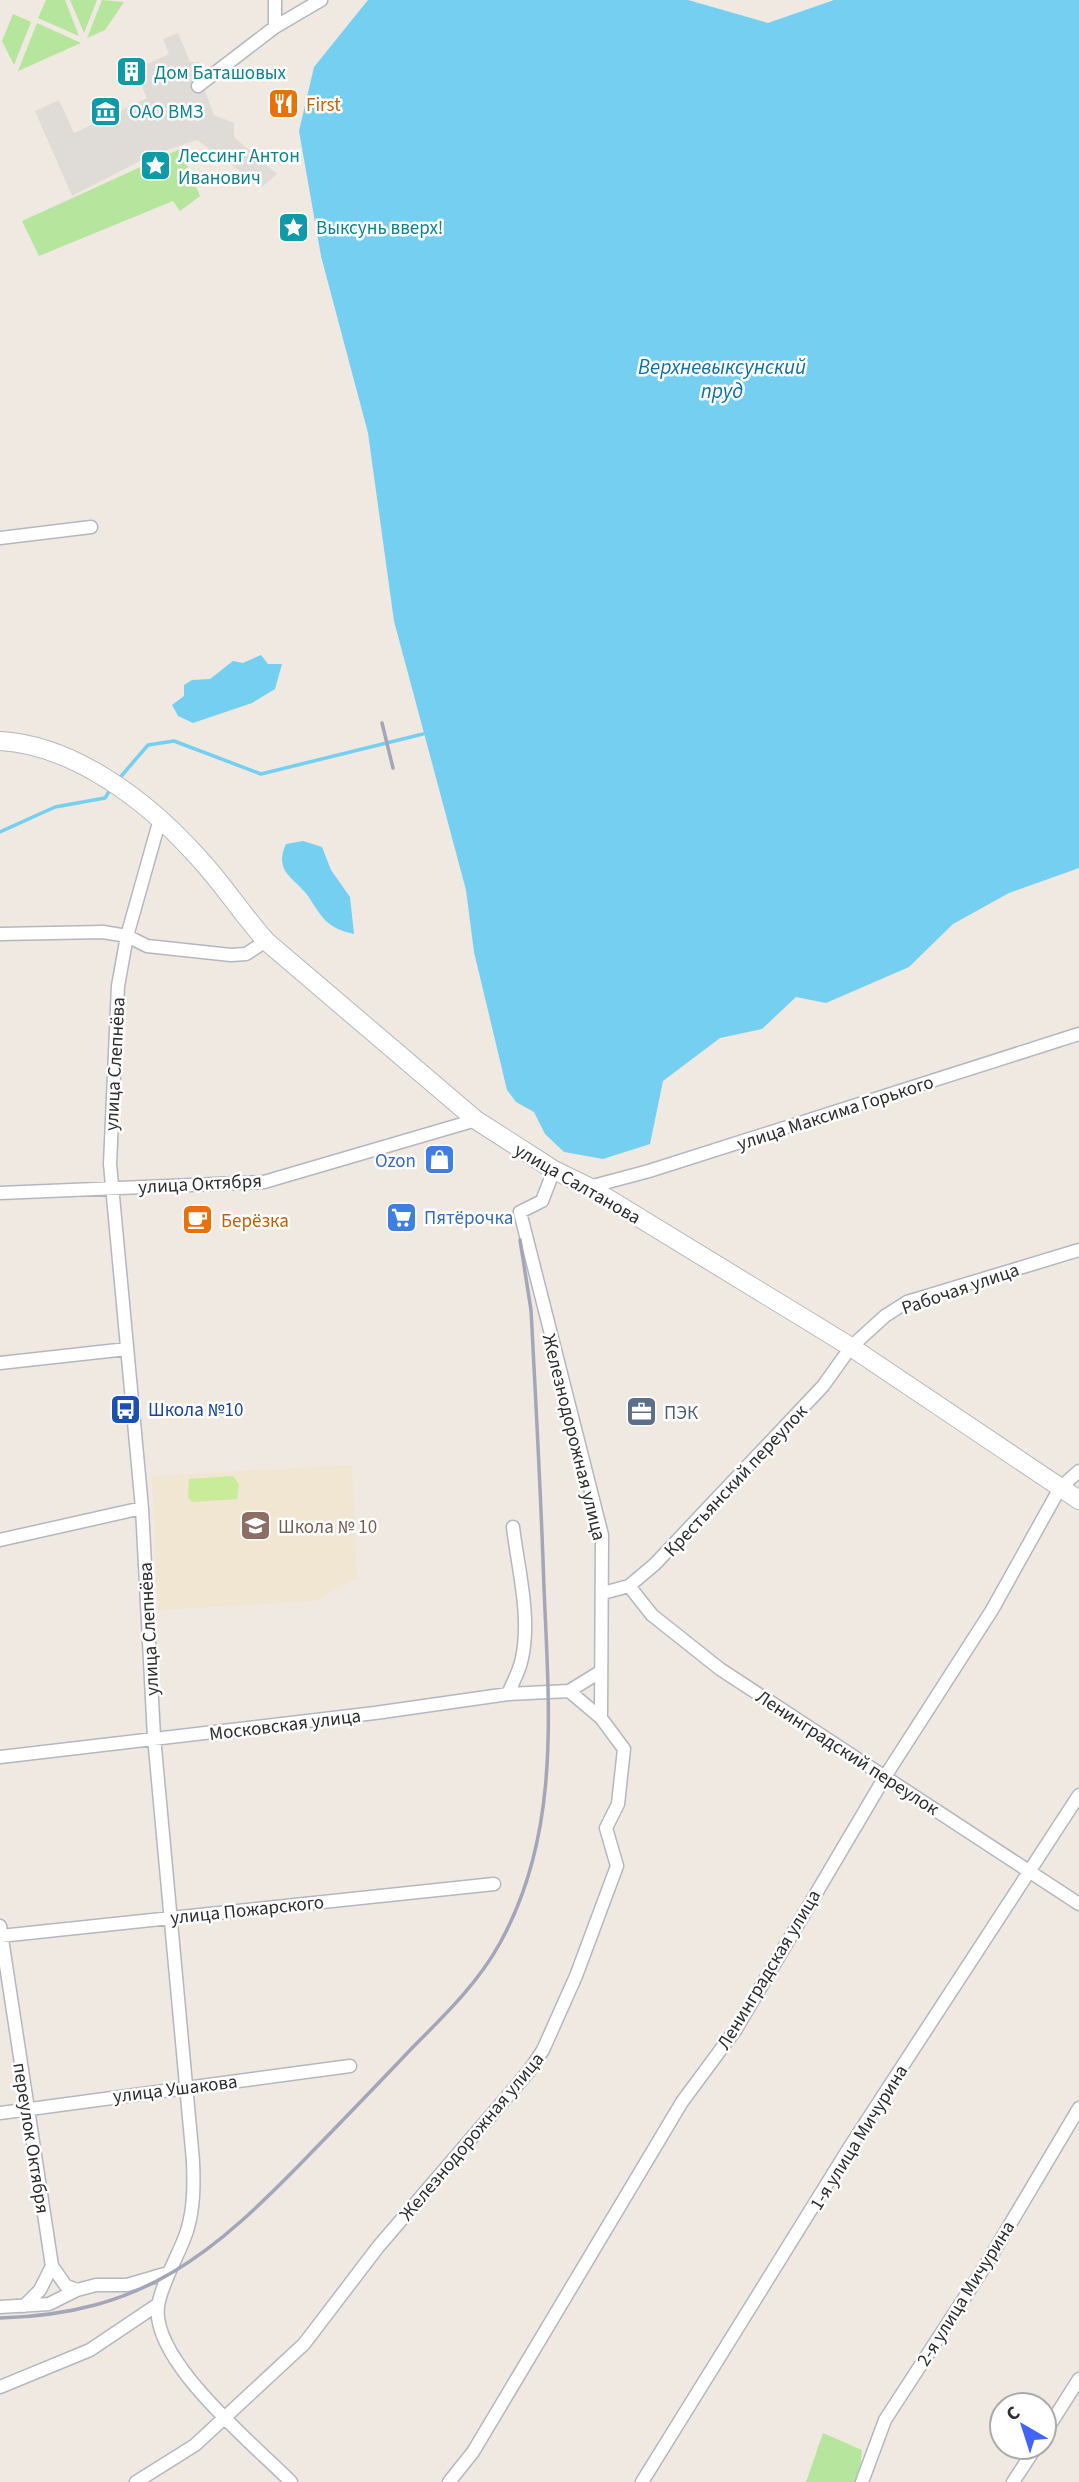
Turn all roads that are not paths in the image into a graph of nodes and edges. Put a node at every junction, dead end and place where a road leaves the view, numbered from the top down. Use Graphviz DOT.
graph roads {
  1 [pos="275,0"];
  2 [pos="321,0"];
  3 [pos="275,27"];
  4 [pos="198,86"];
  5 [pos="91,527"];
  6 [pos="0,538"];
  7 [pos="0,741"];
  8 [pos="160,819"];
  9 [pos="0,934"];
  10 [pos="128,936"];
  11 [pos="266,941"];
  12 [pos="1079,1034"];
  13 [pos="476,1120"];
  14 [pos="554,1170"];
  15 [pos="111,1187"];
  16 [pos="589,1187"];
  17 [pos="0,1193"];
  18 [pos="1079,1250"];
  19 [pos="851,1346"];
  20 [pos="127,1349"];
  21 [pos="0,1363"];
  22 [pos="1079,1471"];
  23 [pos="1060,1488"];
  24 [pos="1079,1500"];
  25 [pos="142,1508"];
  26 [pos="513,1528"];
  27 [pos="0,1540"];
  28 [pos="629,1587"];
  29 [pos="603,1593"];
  30 [pos="600,1672"];
  31 [pos="569,1691"];
  32 [pos="508,1694"];
  33 [pos="601,1718"];
  34 [pos="153,1737"];
  35 [pos="0,1757"];
  36 [pos="886,1775"];
  37 [pos="1079,1795"];
  38 [pos="1029,1870"];
  39 [pos="494,1884"];
  40 [pos="1079,1904"];
  41 [pos="171,1916"];
  42 [pos="0,1933"];
  43 [pos="350,2066"];
  44 [pos="187,2087"];
  45 [pos="27,2107"];
  46 [pos="1079,2108"];
  47 [pos="0,2113"];
  48 [pos="52,2266"];
  49 [pos="168,2273"];
  50 [pos="77,2290"];
  51 [pos="157,2305"];
  52 [pos="24,2306"];
  53 [pos="0,2307"];
  54 [pos="1079,2379"];
  55 [pos="0,2387"];
  56 [pos="1058,2412"];
  57 [pos="225,2415"];
  58 [pos="1027,2461"];
  59 [pos="136,2482"];
  60 [pos="291,2482"];
  61 [pos="449,2482"];
  62 [pos="642,2482"];
  63 [pos="862,2482"];
  64 [pos="1013,2482"];
  1 -- 3 [label="street"];
  2 -- 3 [label="street"];
  3 -- 4 [label="street"];
  5 -- 6 [label="street"];
  7 -- 8 [label="main road, улица Салтанова"];
  8 -- 10 [label="street, улица Слепнёва"];
  8 -- 11 [label="main road, улица Салтанова"];
  9 -- 10 [label="street"];
  10 -- 11 [label="street"];
  10 -- 15 [label="street, улица Слепнёва"];
  11 -- 13 [label="main road, улица Салтанова"];
  12 -- 16 [label="street, улица Максима Горького"];
  13 -- 14 [label="main road, улица Салтанова"];
  13 -- 15 [label="street, улица Октября"];
  14 -- 16 [label="main road, улица Салтанова"];
  14 -- 29 [label="street, Железнодорожная улица"];
  15 -- 17 [label="street, улица Октября"];
  15 -- 20 [label="street, улица Слепнёва"];
  16 -- 19 [label="main road, улица Салтанова"];
  18 -- 19 [label="street, Рабочая улица"];
  19 -- 23 [label="main road, улица Салтанова"];
  19 -- 28 [label="street, Крестьянский переулок"];
  20 -- 21 [label="street"];
  20 -- 25 [label="street, улица Слепнёва"];
  22 -- 23 [label="street, Ленинградская улица"];
  23 -- 24 [label="main road, улица Салтанова"];
  23 -- 36 [label="street, Ленинградская улица"];
  25 -- 27 [label="street"];
  25 -- 34 [label="street, улица Слепнёва"];
  26 -- 32 [label="street"];
  28 -- 29 [label="street, Крестьянский переулок"];
  28 -- 36 [label="street, Ленинградский переулок"];
  29 -- 30 [label="street, Железнодорожная улица"];
  30 -- 31 [label="street"];
  30 -- 33 [label="street, Железнодорожная улица"];
  31 -- 32 [label="street, Московская улица"];
  31 -- 33 [label="street"];
  32 -- 34 [label="street, Московская улица"];
  33 -- 57 [label="street, Железнодорожная улица"];
  34 -- 35 [label="street, Московская улица"];
  34 -- 41 [label="street, улица Слепнёва"];
  36 -- 38 [label="street, Ленинградский переулок"];
  36 -- 61 [label="street, Ленинградская улица"];
  37 -- 38 [label="street, 1-я улица Мичурина"];
  38 -- 40 [label="street, Ленинградский переулок"];
  38 -- 62 [label="street, 1-я улица Мичурина"];
  39 -- 41 [label="street, улица Пожарского"];
  41 -- 42 [label="street, улица Пожарского"];
  41 -- 44 [label="street, улица Слепнёва"];
  42 -- 45 [label="street, переулок Октября"];
  43 -- 44 [label="street, улица Ушакова"];
  44 -- 45 [label="street, улица Ушакова"];
  44 -- 49 [label="street, улица Слепнёва"];
  45 -- 47 [label="street, улица Ушакова"];
  45 -- 48 [label="street, переулок Октября"];
  46 -- 63 [label="street, 2-я улица Мичурина"];
  48 -- 50 [label="street"];
  48 -- 52 [label="street"];
  49 -- 50 [label="street"];
  49 -- 51 [label="street, улица Слепнёва"];
  50 -- 52 [label="street"];
  51 -- 55 [label="street"];
  51 -- 57 [label="street"];
  52 -- 53 [label="street"];
  54 -- 56 [label="street"];
  57 -- 59 [label="street, Железнодорожная улица"];
  57 -- 60 [label="street"];
  58 -- 64 [label="street"];
}
